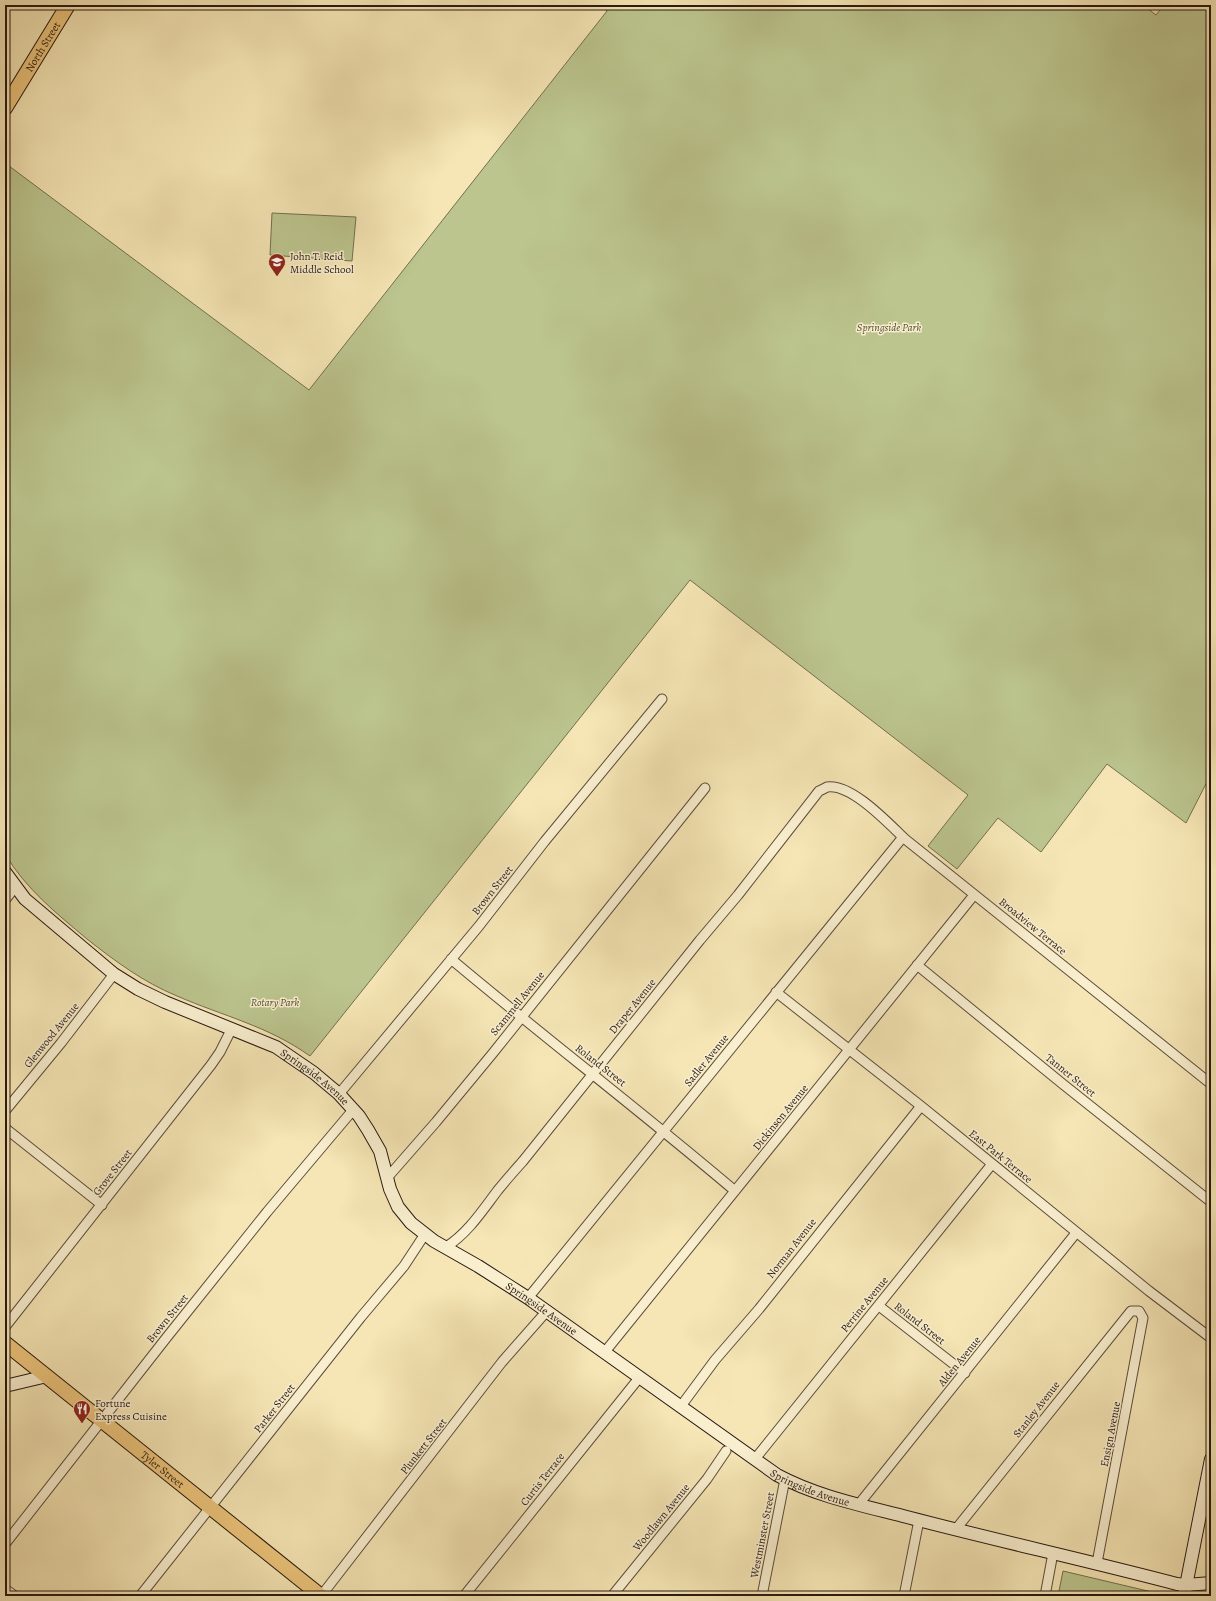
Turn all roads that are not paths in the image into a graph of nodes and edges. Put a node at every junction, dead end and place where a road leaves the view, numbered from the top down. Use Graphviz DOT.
graph roads {
  1 [pos="68,5"];
  2 [pos="7,99"];
  3 [pos="662,699"];
  4 [pos="705,788"];
  5 [pos="840,789"];
  6 [pos="903,837"];
  7 [pos="5,872"];
  8 [pos="16,886"];
  9 [pos="974,895"];
  10 [pos="5,900"];
  11 [pos="451,959"];
  12 [pos="917,965"];
  13 [pos="114,974"];
  14 [pos="776,992"];
  15 [pos="521,1017"];
  16 [pos="232,1028"];
  17 [pos="849,1050"];
  18 [pos="593,1073"];
  19 [pos="1211,1084"];
  20 [pos="339,1094"];
  21 [pos="921,1106"];
  22 [pos="353,1110"];
  23 [pos="5,1111"];
  24 [pos="5,1128"];
  25 [pos="664,1131"];
  26 [pos="992,1164"];
  27 [pos="387,1178"];
  28 [pos="735,1191"];
  29 [pos="1211,1202"];
  30 [pos="102,1205"];
  31 [pos="1076,1233"];
  32 [pos="425,1234"];
  33 [pos="446,1247"];
  34 [pos="528,1298"];
  35 [pos="879,1306"];
  36 [pos="1139,1311"];
  37 [pos="546,1312"];
  38 [pos="5,1327"];
  39 [pos="1211,1338"];
  40 [pos="5,1342"];
  41 [pos="604,1353"];
  42 [pos="965,1373"];
  43 [pos="47,1376"];
  44 [pos="639,1378"];
  45 [pos="5,1386"];
  46 [pos="681,1406"];
  47 [pos="102,1420"];
  48 [pos="726,1451"];
  49 [pos="755,1459"];
  50 [pos="1211,1459"];
  51 [pos="785,1479"];
  52 [pos="859,1504"];
  53 [pos="211,1508"];
  54 [pos="919,1520"];
  55 [pos="956,1529"];
  56 [pos="5,1544"];
  57 [pos="1053,1553"];
  58 [pos="1097,1563"];
  59 [pos="1211,1583"];
  60 [pos="5,1589"];
  61 [pos="1185,1590"];
  62 [pos="15,1596"];
  63 [pos="140,1596"];
  64 [pos="321,1596"];
  65 [pos="464,1596"];
  66 [pos="612,1596"];
  67 [pos="762,1596"];
  68 [pos="904,1596"];
  69 [pos="1045,1596"];
  1 -- 2 [label="main road, North Street"];
  3 -- 11 [label="street, Brown Street"];
  4 -- 15 [label="street, Scammell Avenue"];
  5 -- 6 [label="street, Broadview Terrace"];
  5 -- 18 [label="street, Draper Avenue"];
  6 -- 9 [label="street, Broadview Terrace"];
  6 -- 14 [label="street, Sadler Avenue"];
  7 -- 8 [label="street, Springside Avenue"];
  8 -- 10 [label="street"];
  8 -- 13 [label="street, Springside Avenue"];
  9 -- 12 [label="street, Dickinson Avenue"];
  9 -- 19 [label="street, Broadview Terrace"];
  11 -- 15 [label="street, Roland Street"];
  11 -- 20 [label="street, Brown Street"];
  12 -- 17 [label="street, Dickinson Avenue"];
  12 -- 29 [label="street, Tanner Street"];
  13 -- 16 [label="street, Springside Avenue"];
  13 -- 23 [label="street, Glenwood Avenue"];
  14 -- 17 [label="street, East Park Terrace"];
  14 -- 25 [label="street, Sadler Avenue"];
  15 -- 18 [label="street, Roland Street"];
  15 -- 27 [label="street, Scammell Avenue"];
  16 -- 20 [label="street, Springside Avenue"];
  16 -- 30 [label="street, Grove Street"];
  17 -- 21 [label="street, East Park Terrace"];
  17 -- 28 [label="street, Dickinson Avenue"];
  18 -- 25 [label="street, Roland Street"];
  18 -- 33 [label="street, Draper Avenue"];
  20 -- 22 [label="street, Springside Avenue"];
  21 -- 26 [label="street, East Park Terrace"];
  21 -- 46 [label="street, Norman Avenue"];
  22 -- 27 [label="street, Springside Avenue"];
  22 -- 47 [label="street, Brown Street"];
  24 -- 30 [label="street"];
  25 -- 28 [label="street, Roland Street"];
  25 -- 34 [label="street, Sadler Avenue"];
  26 -- 31 [label="street, East Park Terrace"];
  26 -- 35 [label="street, Perrine Avenue"];
  27 -- 32 [label="street, Springside Avenue"];
  28 -- 41 [label="street, Dickinson Avenue"];
  30 -- 38 [label="street, Grove Street"];
  31 -- 39 [label="street, East Park Terrace"];
  31 -- 42 [label="street, Alden Avenue"];
  32 -- 33 [label="street, Springside Avenue"];
  32 -- 53 [label="street, Parker Street"];
  33 -- 34 [label="street, Springside Avenue"];
  34 -- 37 [label="street, Springside Avenue"];
  35 -- 42 [label="street, Roland Street"];
  35 -- 49 [label="street, Perrine Avenue"];
  36 -- 55 [label="street, Stanley Avenue"];
  36 -- 58 [label="street, Ensign Avenue"];
  37 -- 41 [label="street, Springside Avenue"];
  37 -- 64 [label="street, Plunkett Street"];
  40 -- 43 [label="main road, Tyler Street"];
  41 -- 44 [label="street, Springside Avenue"];
  42 -- 52 [label="street, Alden Avenue"];
  43 -- 45 [label="street"];
  43 -- 47 [label="main road, Tyler Street"];
  44 -- 46 [label="street, Springside Avenue"];
  44 -- 65 [label="street, Curtis Terrace"];
  46 -- 49 [label="street, Springside Avenue"];
  47 -- 53 [label="main road, Tyler Street"];
  47 -- 56 [label="street, Brown Street"];
  48 -- 66 [label="street, Woodlawn Avenue"];
  49 -- 51 [label="street, Springside Avenue"];
  50 -- 61 [label="street"];
  51 -- 52 [label="street, Springside Avenue"];
  51 -- 67 [label="street, Westminster Street"];
  52 -- 54 [label="street, Springside Avenue"];
  53 -- 63 [label="street, Parker Street"];
  53 -- 64 [label="main road, Tyler Street"];
  54 -- 55 [label="street, Springside Avenue"];
  54 -- 68 [label="street"];
  55 -- 57 [label="street, Springside Avenue"];
  57 -- 58 [label="street, Springside Avenue"];
  57 -- 69 [label="street"];
  58 -- 61 [label="street, Springside Avenue"];
  59 -- 61 [label="street, Springside Avenue"];
  60 -- 62 [label="street"];
}
